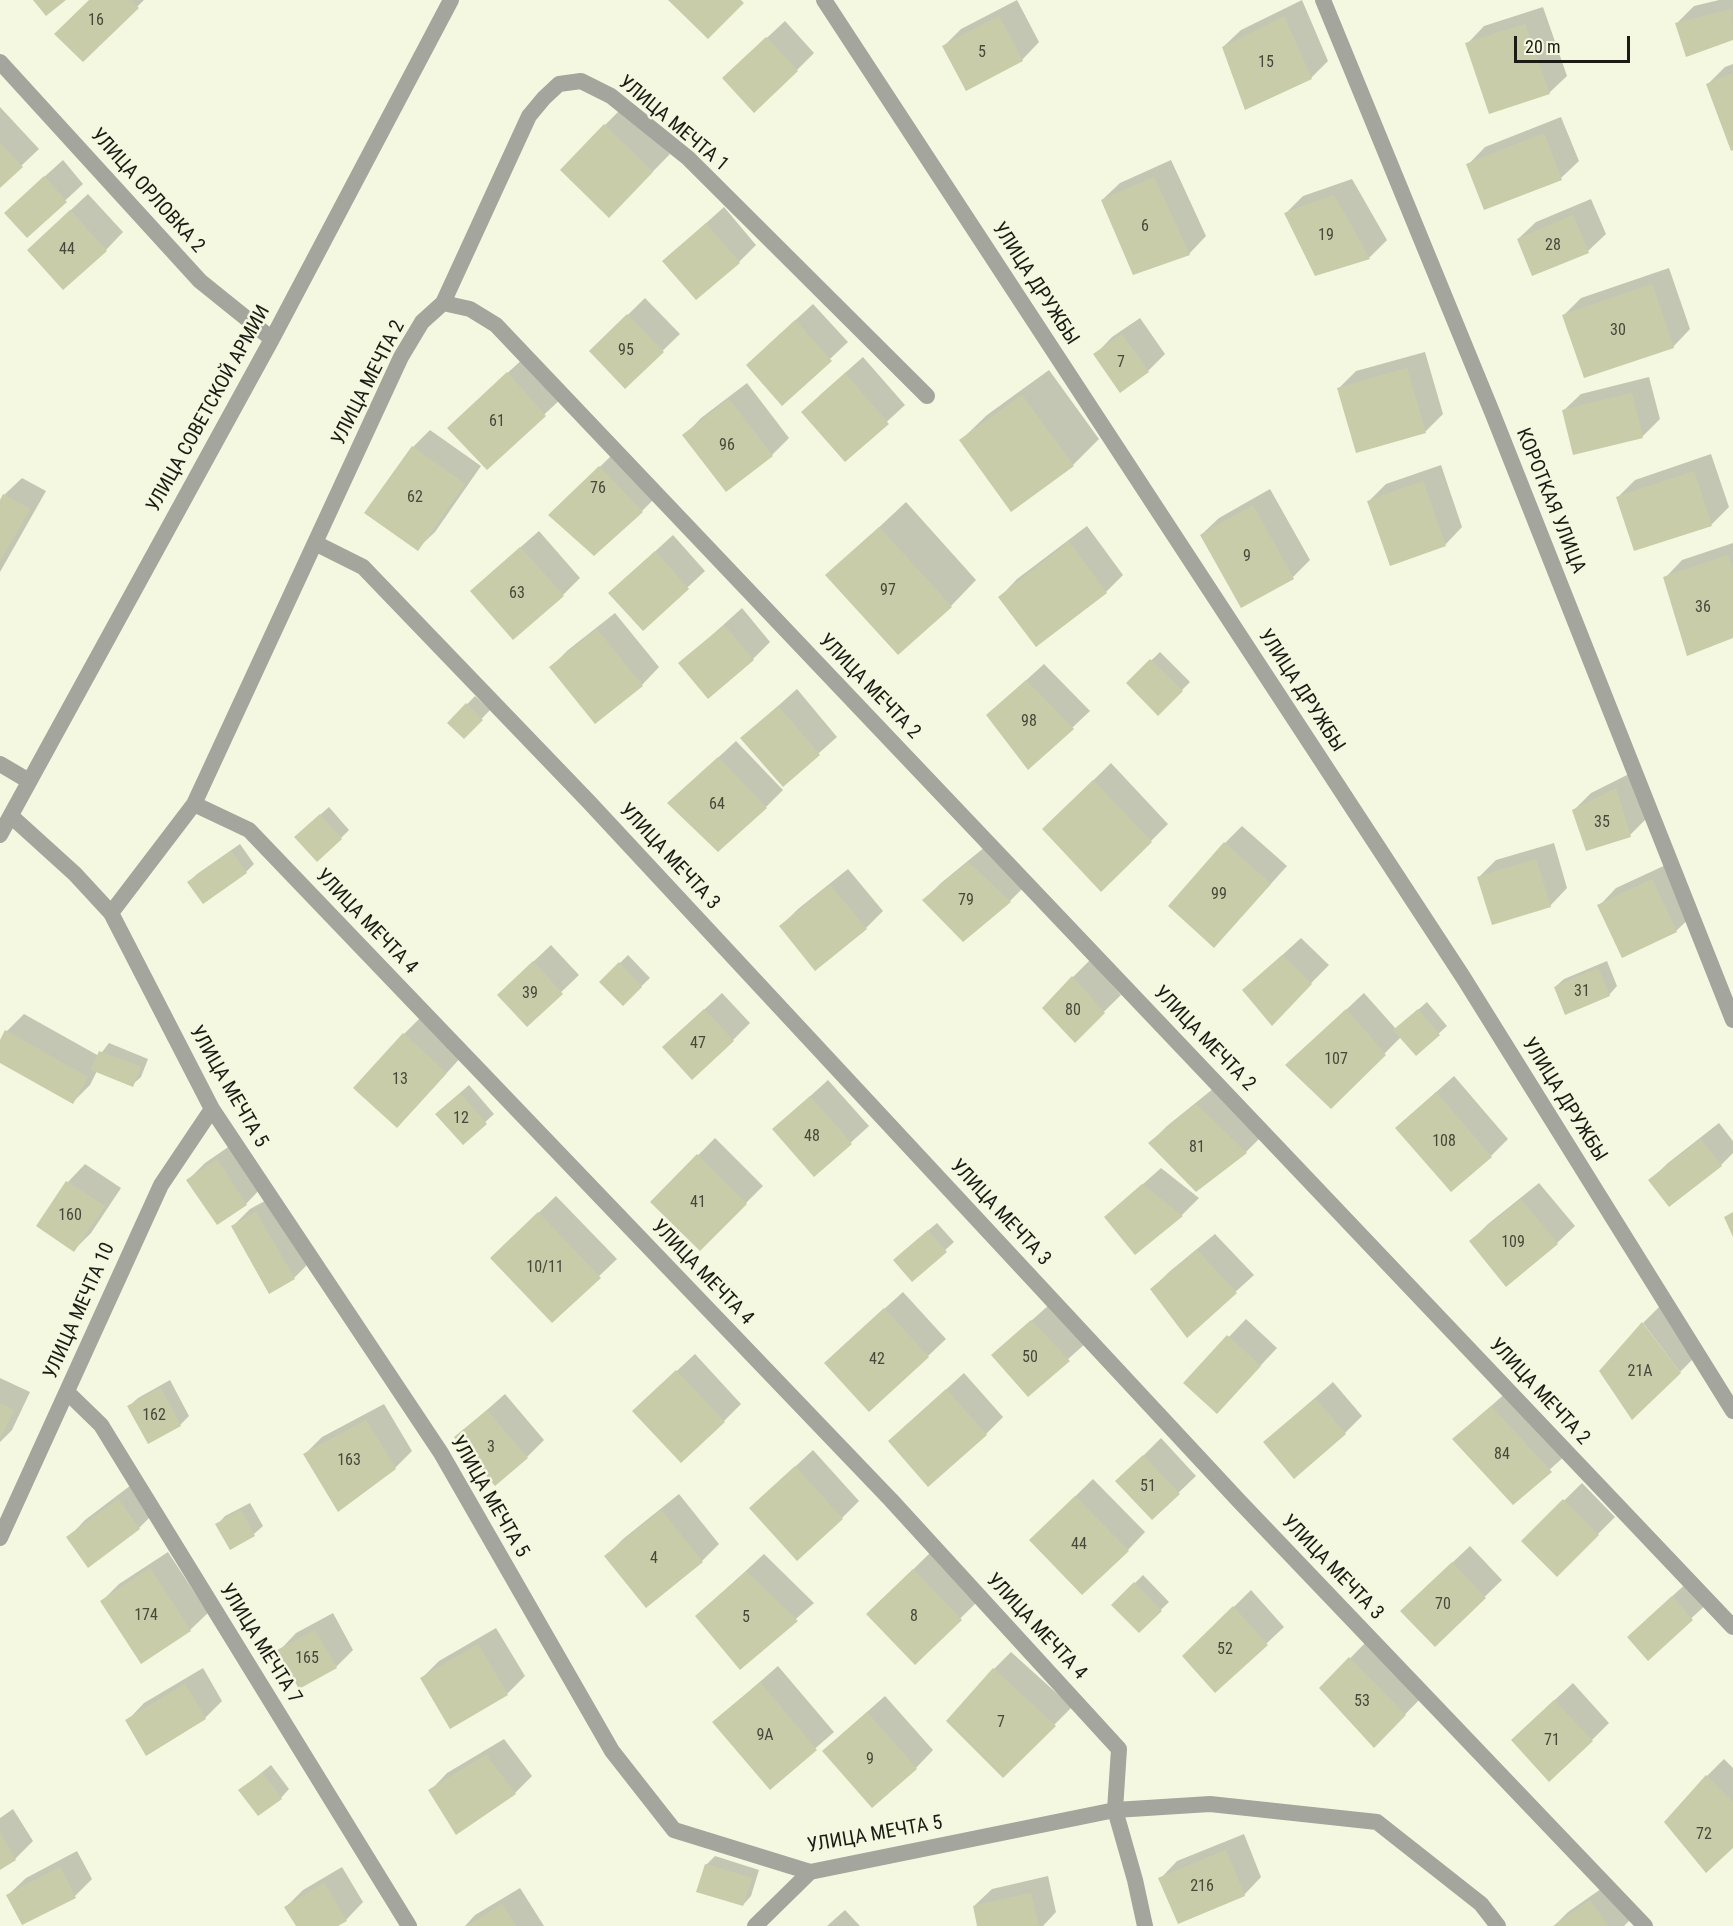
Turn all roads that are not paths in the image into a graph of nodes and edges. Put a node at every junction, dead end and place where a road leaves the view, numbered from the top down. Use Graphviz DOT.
graph roads {
  1 [pos="451,0"];
  2 [pos="824,0"];
  3 [pos="1323,0"];
  4 [pos="0,62"];
  5 [pos="443,303"];
  6 [pos="272,339"];
  7 [pos="927,396"];
  8 [pos="315,543"];
  9 [pos="0,764"];
  10 [pos="29,781"];
  11 [pos="194,804"];
  12 [pos="11,816"];
  13 [pos="0,835"];
  14 [pos="111,913"];
  15 [pos="1733,1020"];
  16 [pos="212,1109"];
  17 [pos="67,1392"];
  18 [pos="1733,1411"];
  19 [pos="0,1538"];
  20 [pos="1733,1627"];
  21 [pos="1115,1810"];
  22 [pos="810,1872"];
  23 [pos="409,1926"];
  24 [pos="755,1926"];
  25 [pos="1145,1926"];
  26 [pos="1498,1926"];
  27 [pos="1645,1926"];
  1 -- 6 [label="street, УЛИЦА СОВЕТСКОЙ АРМИИ"];
  2 -- 18 [label="street, УЛИЦА ДРУЖБЫ"];
  3 -- 15 [label="street, КОРОТКАЯ УЛИЦА"];
  4 -- 6 [label="street, УЛИЦА ОРЛОВКА 2"];
  5 -- 7 [label="street, УЛИЦА МЕЧТА 1"];
  5 -- 8 [label="street, УЛИЦА МЕЧТА 2"];
  5 -- 20 [label="street, УЛИЦА МЕЧТА 2"];
  6 -- 10 [label="street, УЛИЦА СОВЕТСКОЙ АРМИИ"];
  8 -- 11 [label="street, УЛИЦА МЕЧТА 2"];
  8 -- 27 [label="street, УЛИЦА МЕЧТА 3"];
  9 -- 10 [label="street"];
  10 -- 12 [label="street, УЛИЦА СОВЕТСКОЙ АРМИИ"];
  11 -- 14 [label="street, УЛИЦА МЕЧТА 2"];
  11 -- 21 [label="street, УЛИЦА МЕЧТА 4"];
  12 -- 13 [label="street, УЛИЦА СОВЕТСКОЙ АРМИИ"];
  12 -- 14 [label="street, УЛИЦА МЕЧТА 5"];
  14 -- 16 [label="street, УЛИЦА МЕЧТА 5"];
  16 -- 17 [label="street, УЛИЦА МЕЧТА 10"];
  16 -- 22 [label="street, УЛИЦА МЕЧТА 5"];
  17 -- 19 [label="street, УЛИЦА МЕЧТА 10"];
  17 -- 23 [label="street, УЛИЦА МЕЧТА 7"];
  21 -- 22 [label="street, УЛИЦА МЕЧТА 5"];
  21 -- 25 [label="street, УЛИЦА МЕЧТА 4"];
  21 -- 26 [label="street"];
  22 -- 24 [label="street"];
}
